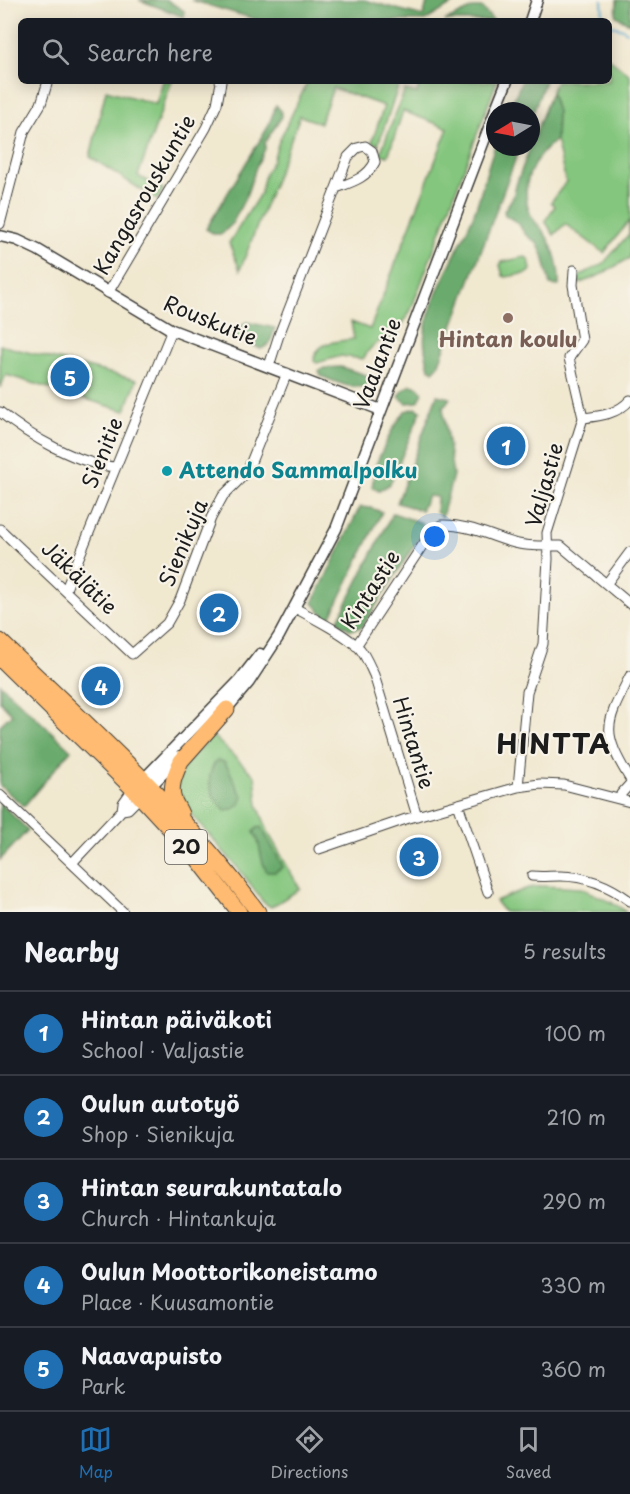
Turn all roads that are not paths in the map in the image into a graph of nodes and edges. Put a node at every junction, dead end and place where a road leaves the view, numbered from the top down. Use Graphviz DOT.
graph roads {
  1 [pos="537,0"];
  2 [pos="531,18"];
  3 [pos="47,84"];
  4 [pos="221,84"];
  5 [pos="506,84"];
  6 [pos="499,102"];
  7 [pos="486,136"];
  8 [pos="336,188"];
  9 [pos="0,224"];
  10 [pos="0,236"];
  11 [pos="574,270"];
  12 [pos="108,293"];
  13 [pos="172,330"];
  14 [pos="269,366"];
  15 [pos="287,373"];
  16 [pos="630,400"];
  17 [pos="381,410"];
  18 [pos="0,412"];
  19 [pos="583,418"];
  20 [pos="116,467"];
  21 [pos="0,529"];
  22 [pos="547,546"];
  23 [pos="630,552"];
  24 [pos="607,584"];
  25 [pos="66,589"];
  26 [pos="630,604"];
  27 [pos="295,608"];
  28 [pos="285,624"];
  29 [pos="0,640"];
  30 [pos="356,646"];
  31 [pos="132,654"];
  32 [pos="0,659"];
  33 [pos="630,676"];
  34 [pos="227,709"];
  35 [pos="630,779"];
  36 [pos="630,784"];
  37 [pos="518,787"];
  38 [pos="142,788"];
  39 [pos="0,795"];
  40 [pos="625,800"];
  41 [pos="458,804"];
  42 [pos="417,816"];
  43 [pos="184,823"];
  44 [pos="319,849"];
  45 [pos="72,863"];
  46 [pos="532,876"];
  47 [pos="488,892"];
  48 [pos="630,901"];
  49 [pos="123,912"];
  50 [pos="239,912"];
  51 [pos="258,912"];
  1 -- 2 [label="street"];
  3 -- 9 [label="street"];
  4 -- 12 [label="street, Kangasrouskuntie"];
  5 -- 6 [label="street, Vaalantie"];
  7 -- 17 [label="street, Vaalantie"];
  8 -- 8 [label="street"];
  8 -- 14 [label="street"];
  10 -- 12 [label="street, Rouskutie"];
  11 -- 19 [label="street"];
  12 -- 13 [label="street, Rouskutie"];
  13 -- 14 [label="street, Rouskutie"];
  13 -- 20 [label="street, Sienitie"];
  14 -- 15 [label="street, Rouskutie"];
  15 -- 17 [label="street, Rouskutie"];
  15 -- 31 [label="street, Sienikuja"];
  16 -- 19 [label="street"];
  17 -- 27 [label="street, Vaalantie"];
  18 -- 20 [label="street"];
  19 -- 22 [label="street, Valjastie"];
  20 -- 25 [label="street, Sienitie"];
  21 -- 25 [label="street, Jäkälätie"];
  22 -- 24 [label="street, Kintastie"];
  22 -- 30 [label="street, Kintastie"];
  22 -- 37 [label="street, Valjastie"];
  23 -- 24 [label="street"];
  24 -- 26 [label="street, Kintastie"];
  25 -- 31 [label="street, Jäkälätie"];
  27 -- 28 [label="street, Vaalantie"];
  27 -- 30 [label="street, Hintantie"];
  28 -- 34 [label="street, Vaalantie"];
  28 -- 38 [label="street, Vaalantie"];
  29 -- 38 [label="highway, 20"];
  30 -- 42 [label="street, Hintantie"];
  32 -- 38 [label="highway, 20"];
  33 -- 35 [label="street"];
  34 -- 38 [label="street, Vaalantie"];
  34 -- 43 [label="highway"];
  36 -- 40 [label="street"];
  37 -- 40 [label="street, Hintantie"];
  37 -- 41 [label="street, Hintantie"];
  38 -- 43 [label="highway, 20"];
  38 -- 45 [label="street"];
  38 -- 50 [label="highway, 20"];
  39 -- 45 [label="street"];
  41 -- 42 [label="street, Hintantie"];
  41 -- 47 [label="street"];
  42 -- 44 [label="street"];
  43 -- 51 [label="highway, 20"];
  45 -- 49 [label="street"];
  46 -- 48 [label="street"];
}
